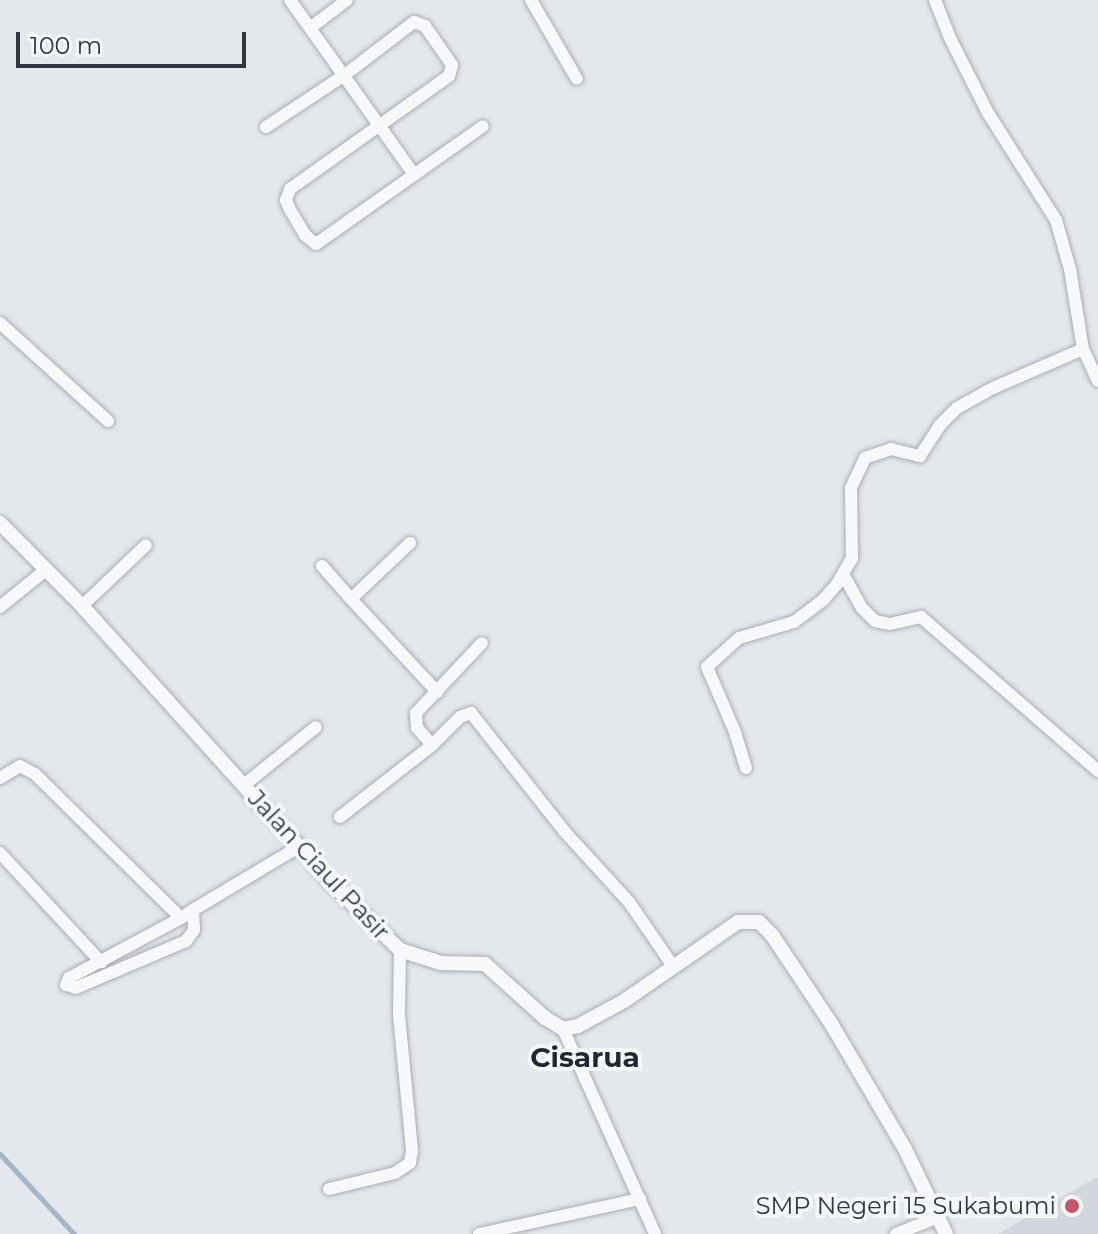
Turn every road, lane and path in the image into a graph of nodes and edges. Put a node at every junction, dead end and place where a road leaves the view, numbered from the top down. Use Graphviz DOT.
graph roads {
  1 [pos="290,0"];
  2 [pos="347,0"];
  3 [pos="531,0"];
  4 [pos="935,0"];
  5 [pos="310,28"];
  6 [pos="346,74"];
  7 [pos="577,79"];
  8 [pos="379,124"];
  9 [pos="483,126"];
  10 [pos="266,127"];
  11 [pos="413,173"];
  12 [pos="0,323"];
  13 [pos="1083,349"];
  14 [pos="1098,381"];
  15 [pos="108,421"];
  16 [pos="0,523"];
  17 [pos="410,543"];
  18 [pos="146,545"];
  19 [pos="322,566"];
  20 [pos="47,569"];
  21 [pos="843,574"];
  22 [pos="351,599"];
  23 [pos="82,606"];
  24 [pos="0,607"];
  25 [pos="482,643"];
  26 [pos="437,692"];
  27 [pos="316,727"];
  28 [pos="432,745"];
  29 [pos="746,768"];
  30 [pos="1098,771"];
  31 [pos="0,778"];
  32 [pos="244,785"];
  33 [pos="340,817"];
  34 [pos="300,846"];
  35 [pos="0,853"];
  36 [pos="193,910"];
  37 [pos="181,918"];
  38 [pos="400,950"];
  39 [pos="101,962"];
  40 [pos="673,966"];
  41 [pos="563,1029"];
  42 [pos="329,1189"];
  43 [pos="640,1199"];
  44 [pos="938,1217"];
  45 [pos="479,1234"];
  46 [pos="655,1234"];
  47 [pos="896,1234"];
  48 [pos="946,1234"];
  1 -- 5 [label="street"];
  2 -- 5 [label="street"];
  3 -- 7 [label="street"];
  4 -- 13 [label="street"];
  5 -- 6 [label="street"];
  6 -- 8 [label="street"];
  6 -- 8 [label="street"];
  6 -- 10 [label="street"];
  8 -- 11 [label="street"];
  8 -- 11 [label="street"];
  9 -- 11 [label="street"];
  12 -- 15 [label="street"];
  13 -- 14 [label="street"];
  13 -- 21 [label="street"];
  16 -- 20 [label="street, Jalan Ciaul Pasir"];
  17 -- 22 [label="street"];
  18 -- 23 [label="street"];
  19 -- 22 [label="street"];
  20 -- 23 [label="street, Jalan Ciaul Pasir"];
  20 -- 24 [label="street"];
  21 -- 29 [label="street"];
  21 -- 30 [label="street"];
  22 -- 26 [label="street"];
  23 -- 32 [label="street, Jalan Ciaul Pasir"];
  25 -- 26 [label="street"];
  26 -- 28 [label="street"];
  27 -- 32 [label="street"];
  28 -- 33 [label="street"];
  28 -- 40 [label="street"];
  31 -- 37 [label="street"];
  32 -- 34 [label="street, Jalan Ciaul Pasir"];
  34 -- 36 [label="street"];
  34 -- 38 [label="street, Jalan Ciaul Pasir"];
  35 -- 39 [label="street"];
  36 -- 37 [label="street"];
  36 -- 39 [label="street"];
  37 -- 39 [label="street"];
  38 -- 41 [label="street, Jalan Ciaul Pasir"];
  38 -- 42 [label="street"];
  40 -- 41 [label="street"];
  40 -- 44 [label="street"];
  41 -- 43 [label="street"];
  43 -- 45 [label="street"];
  43 -- 46 [label="street"];
  44 -- 47 [label="street"];
  44 -- 48 [label="street"];
}
